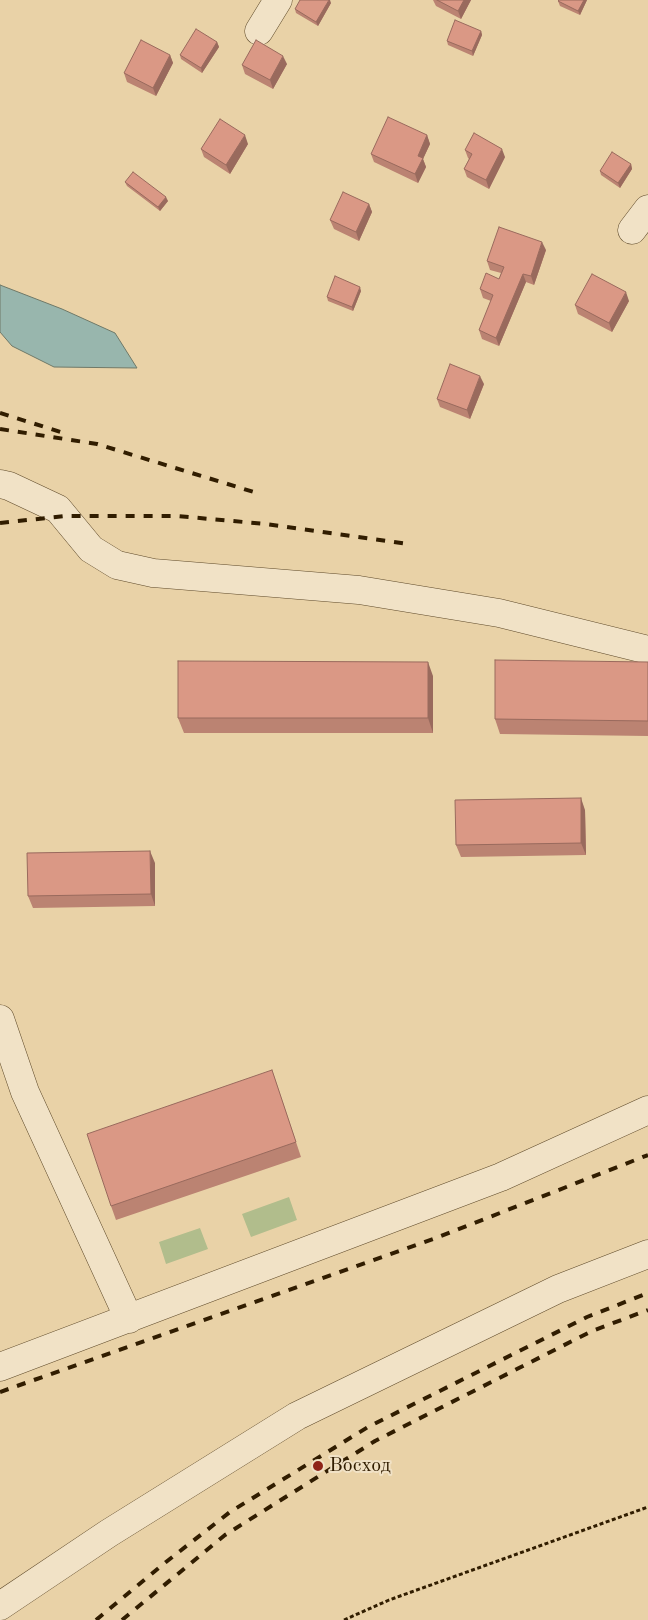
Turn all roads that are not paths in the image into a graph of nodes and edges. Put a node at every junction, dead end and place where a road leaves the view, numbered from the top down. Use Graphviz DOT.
graph roads {
  1 [pos="278,0"];
  2 [pos="259,31"];
  3 [pos="0,484"];
  4 [pos="648,650"];
  5 [pos="0,1019"];
  6 [pos="648,1110"];
  7 [pos="648,1254"];
  8 [pos="129,1319"];
  9 [pos="0,1367"];
  10 [pos="0,1606"];
  1 -- 2 [label="street"];
  3 -- 4 [label="street"];
  5 -- 8 [label="street"];
  6 -- 8 [label="street"];
  7 -- 10 [label="street"];
  8 -- 9 [label="street"];
}
